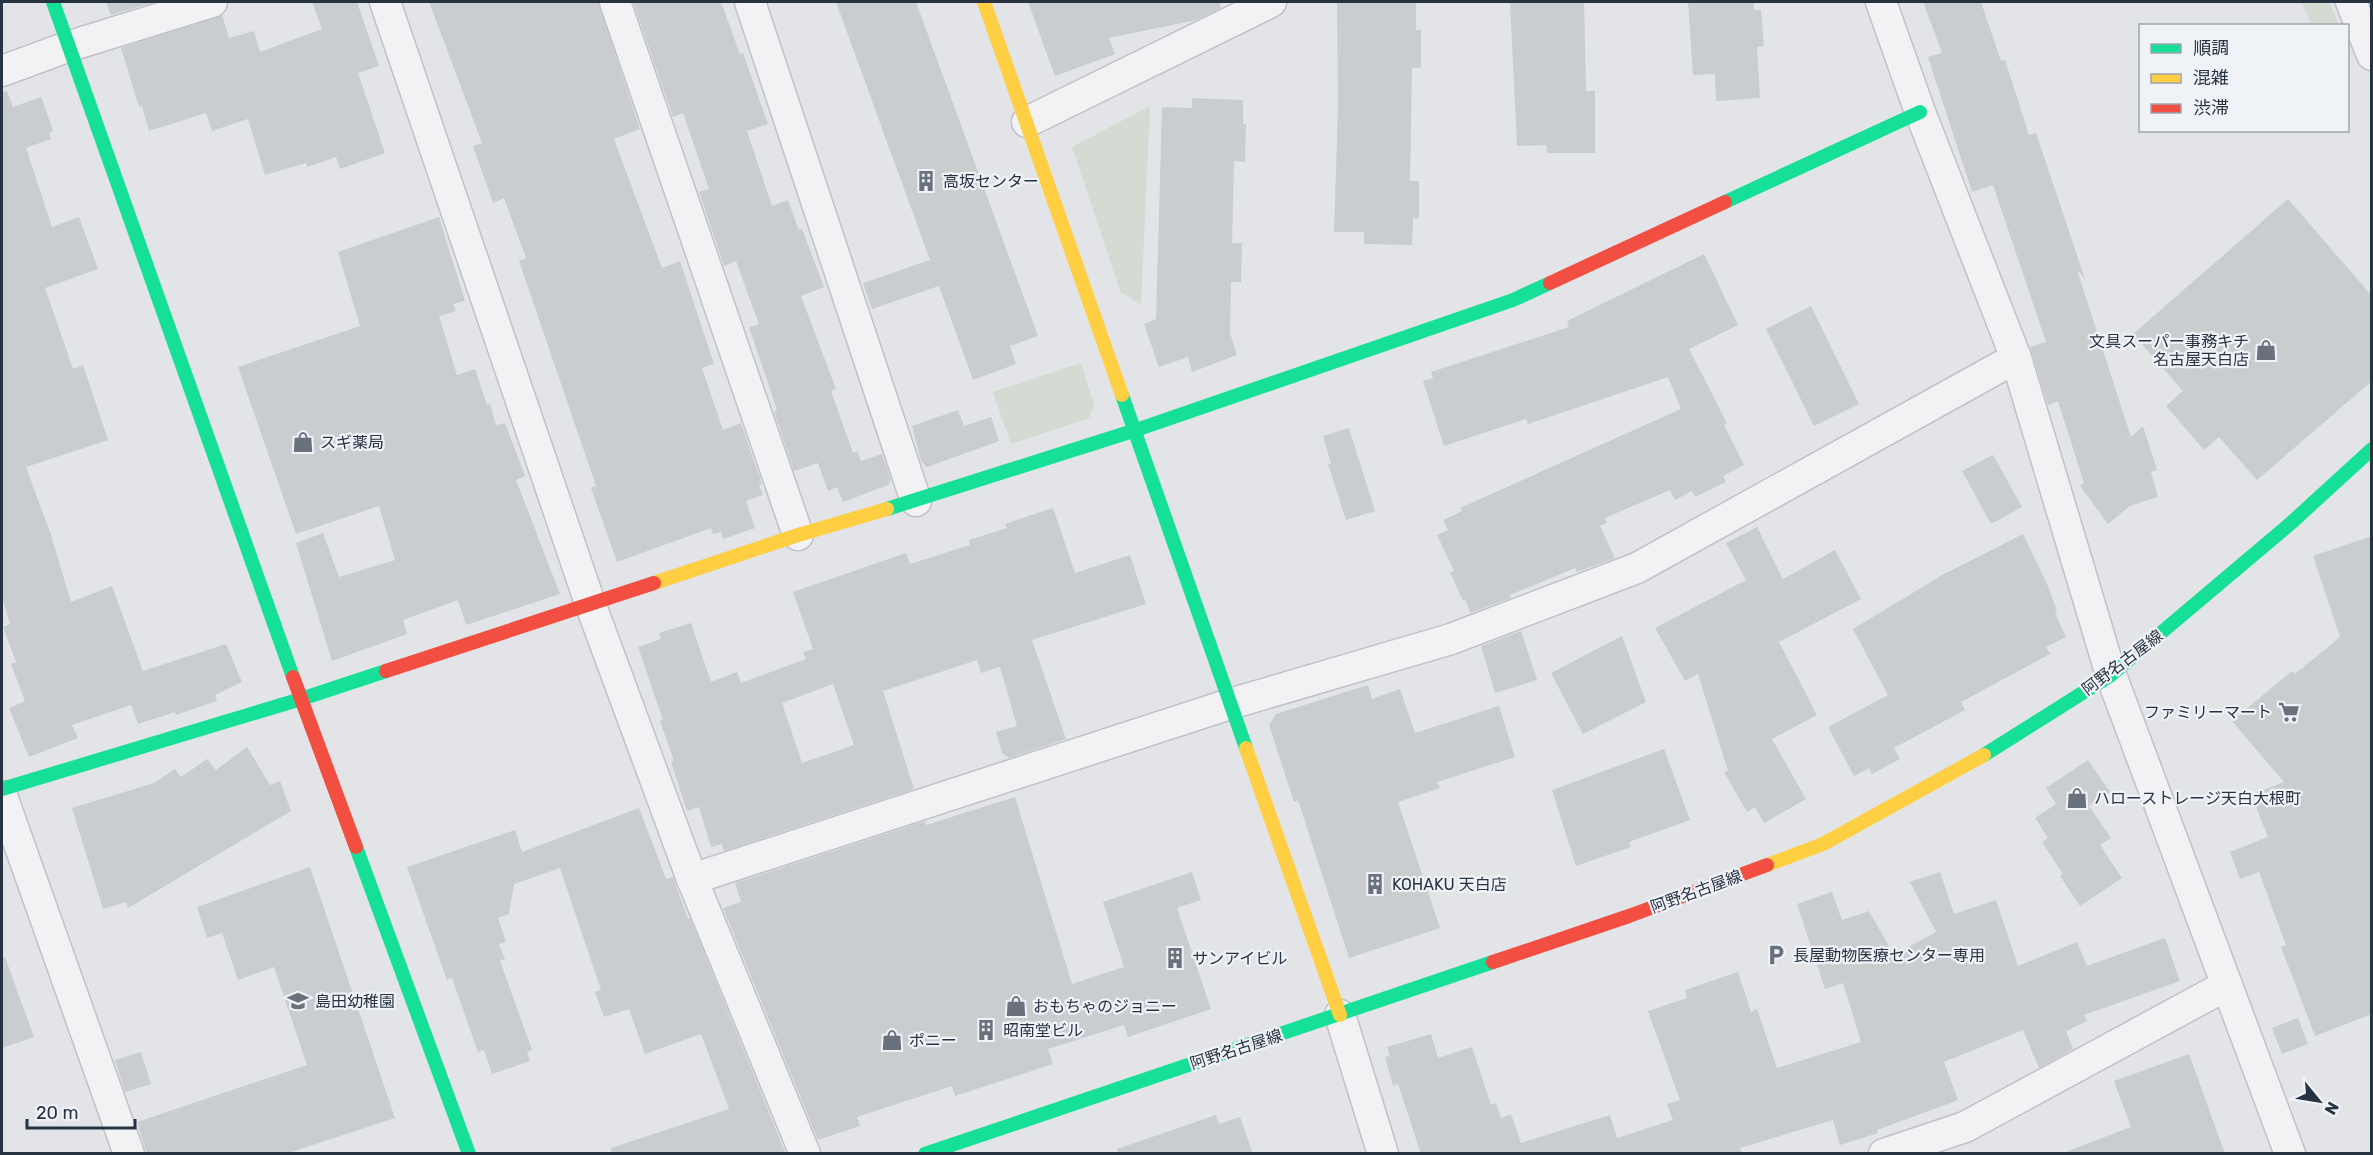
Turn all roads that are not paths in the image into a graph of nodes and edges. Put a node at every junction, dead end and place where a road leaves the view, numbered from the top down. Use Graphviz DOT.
graph roads {
  1 [pos="53,2"];
  2 [pos="212,2"];
  3 [pos="385,2"];
  4 [pos="615,2"];
  5 [pos="750,2"];
  6 [pos="984,2"];
  7 [pos="1271,2"];
  8 [pos="1881,2"];
  9 [pos="2351,2"];
  10 [pos="70,46"];
  11 [pos="2372,55"];
  12 [pos="2,71"];
  13 [pos="1920,112"];
  14 [pos="1027,122"];
  15 [pos="2016,358"];
  16 [pos="1136,430"];
  17 [pos="2372,449"];
  18 [pos="916,501"];
  19 [pos="798,535"];
  20 [pos="590,603"];
  21 [pos="2111,675"];
  22 [pos="301,699"];
  23 [pos="1230,704"];
  24 [pos="2,789"];
  25 [pos="2,796"];
  26 [pos="692,879"];
  27 [pos="2227,984"];
  28 [pos="1340,1015"];
  29 [pos="126,1153"];
  30 [pos="469,1154"];
  31 [pos="805,1154"];
  32 [pos="925,1154"];
  33 [pos="1383,1154"];
  34 [pos="1884,1154"];
  35 [pos="2290,1154"];
  1 -- 10 [label="street"];
  2 -- 10 [label="street"];
  3 -- 20 [label="street"];
  4 -- 19 [label="street"];
  5 -- 18 [label="street"];
  6 -- 14 [label="street"];
  7 -- 14 [label="street"];
  8 -- 13 [label="street"];
  9 -- 11 [label="street"];
  10 -- 12 [label="street"];
  10 -- 22 [label="street"];
  13 -- 15 [label="street"];
  13 -- 16 [label="street"];
  14 -- 16 [label="street"];
  15 -- 21 [label="street"];
  15 -- 23 [label="street"];
  16 -- 18 [label="street"];
  16 -- 23 [label="street"];
  17 -- 21 [label="street, 阿野名古屋線"];
  18 -- 19 [label="street"];
  19 -- 20 [label="street"];
  20 -- 22 [label="street"];
  20 -- 26 [label="street"];
  21 -- 27 [label="street"];
  21 -- 28 [label="street, 阿野名古屋線"];
  22 -- 24 [label="street"];
  22 -- 30 [label="street"];
  23 -- 26 [label="street"];
  23 -- 28 [label="street"];
  25 -- 29 [label="street"];
  26 -- 31 [label="street"];
  27 -- 34 [label="street"];
  27 -- 35 [label="street"];
  28 -- 32 [label="street, 阿野名古屋線"];
  28 -- 33 [label="street"];
}
